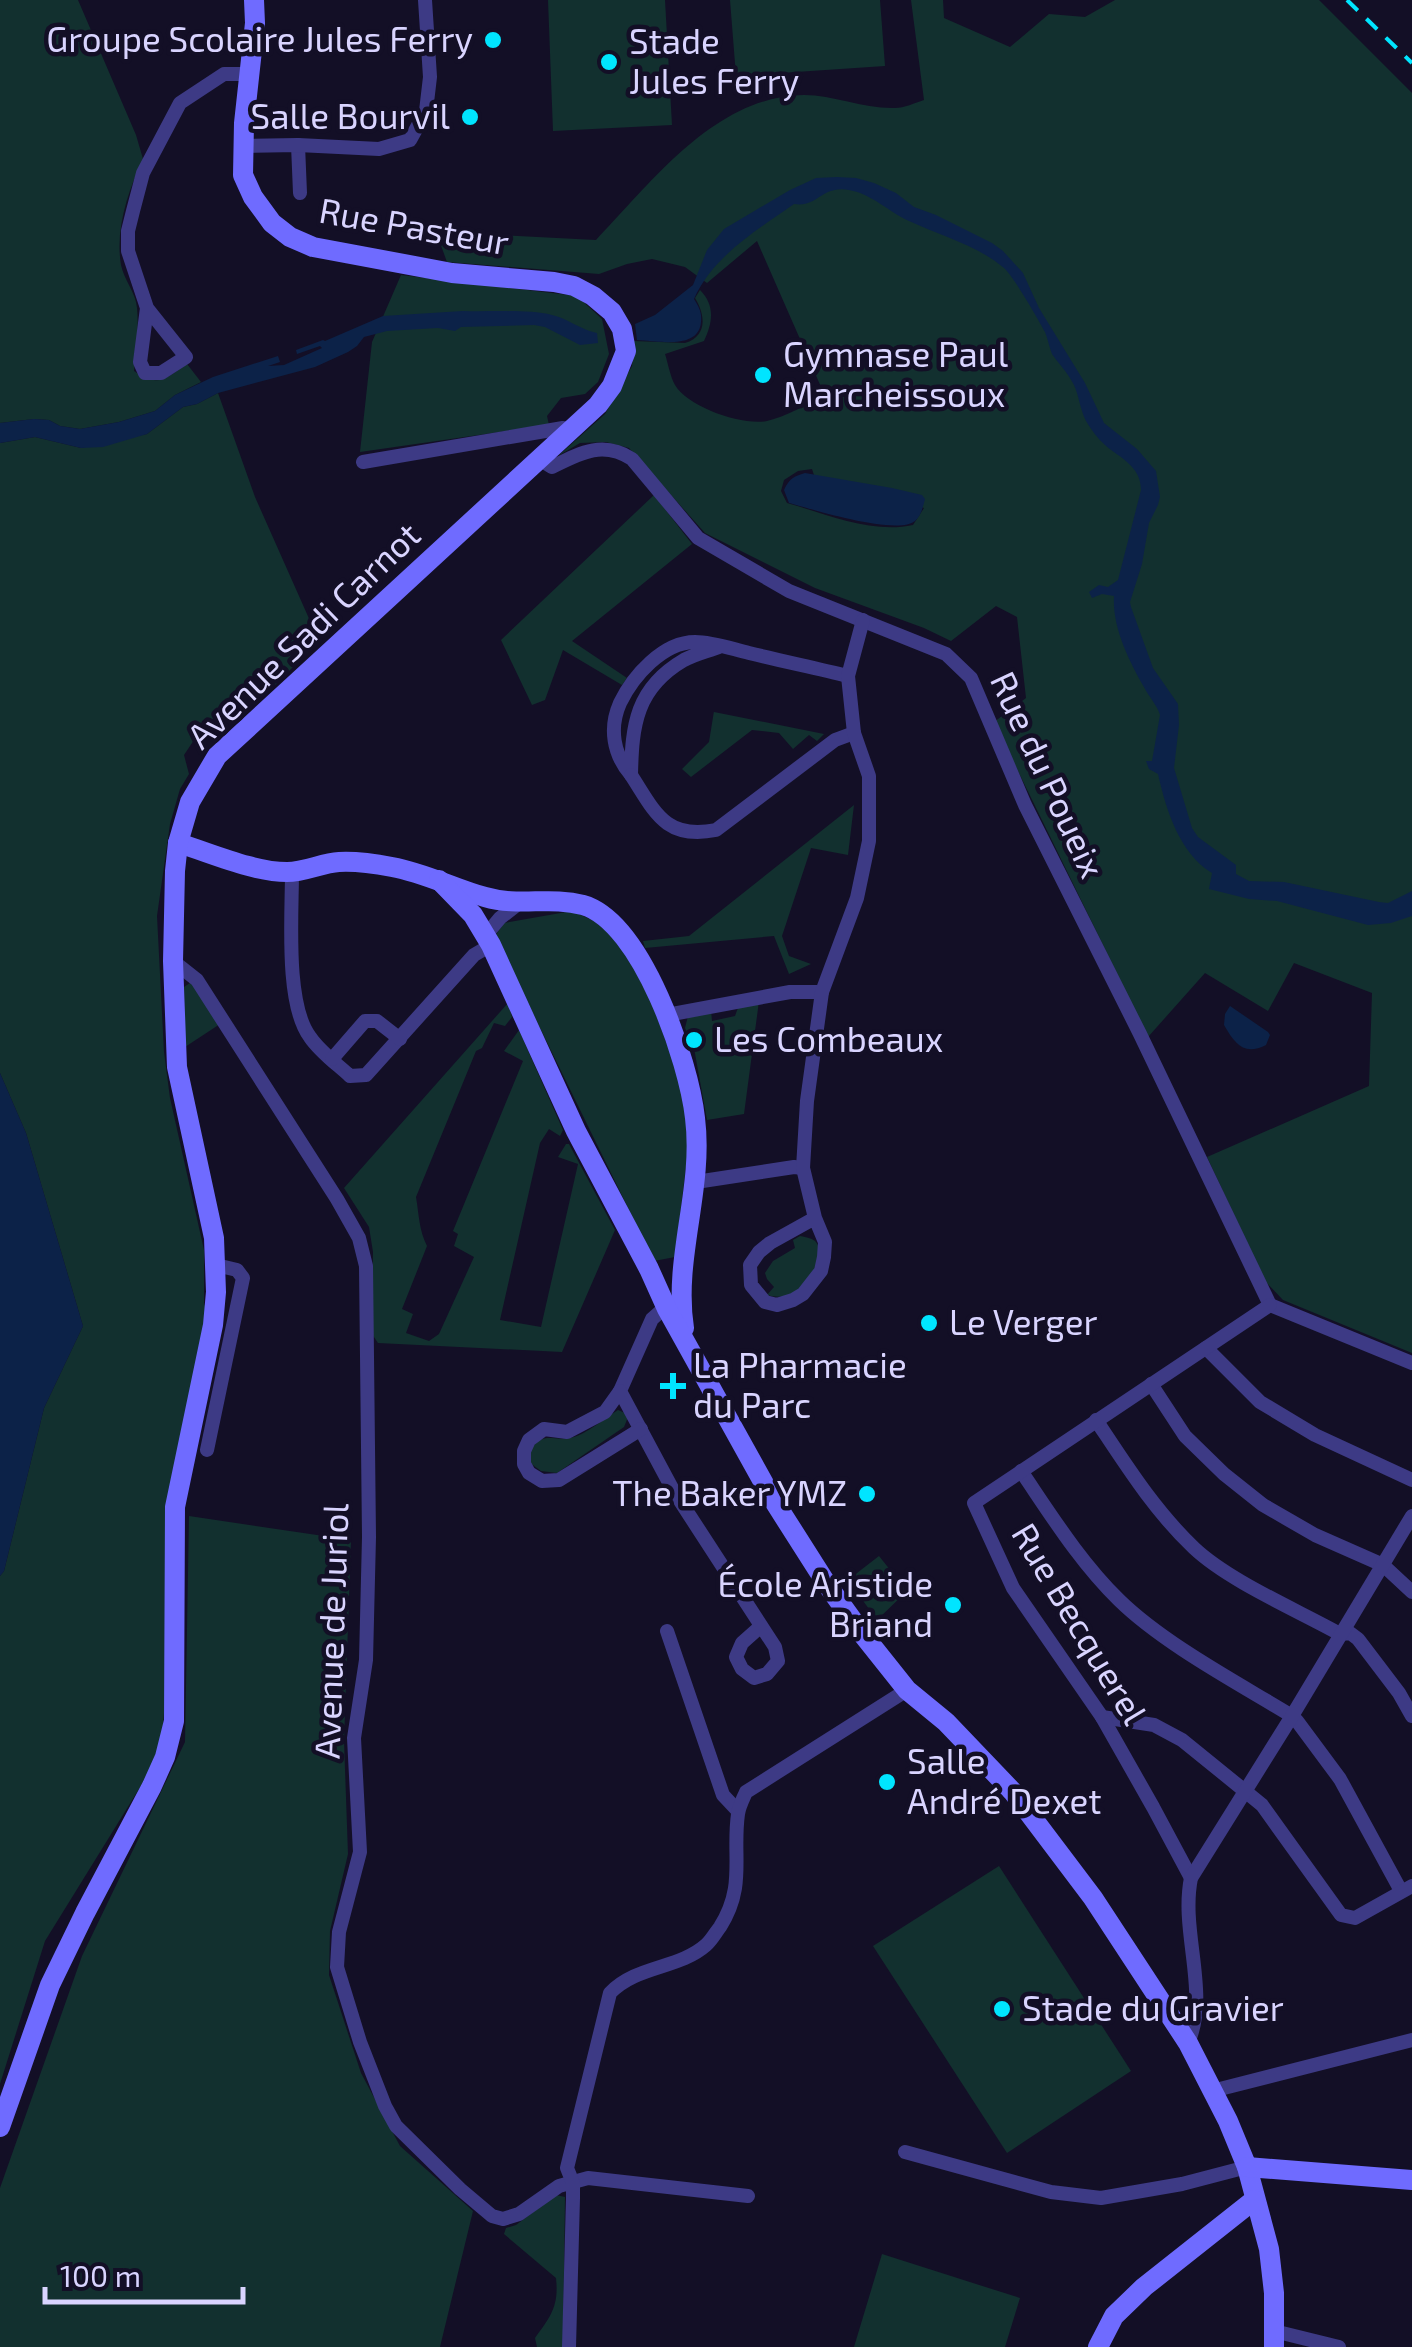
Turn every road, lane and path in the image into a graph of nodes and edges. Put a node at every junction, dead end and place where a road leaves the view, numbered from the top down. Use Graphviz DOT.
graph roads {
  1 [pos="254,0"];
  2 [pos="425,0"];
  3 [pos="250,74"];
  4 [pos="242,146"];
  5 [pos="298,146"];
  6 [pos="300,193"];
  7 [pos="147,308"];
  8 [pos="626,351"];
  9 [pos="570,430"];
  10 [pos="539,458"];
  11 [pos="363,462"];
  12 [pos="863,620"];
  13 [pos="848,676"];
  14 [pos="854,732"];
  15 [pos="178,843"];
  16 [pos="292,872"];
  17 [pos="439,880"];
  18 [pos="518,904"];
  19 [pos="488,941"];
  20 [pos="173,962"];
  21 [pos="822,992"];
  22 [pos="667,1015"];
  23 [pos="400,1038"];
  24 [pos="332,1059"];
  25 [pos="803,1168"];
  26 [pos="696,1182"];
  27 [pos="815,1218"];
  28 [pos="216,1265"];
  29 [pos="650,1269"];
  30 [pos="682,1270"];
  31 [pos="1270,1305"];
  32 [pos="674,1307"];
  33 [pos="1206,1348"];
  34 [pos="1412,1363"];
  35 [pos="1151,1384"];
  36 [pos="620,1391"];
  37 [pos="1096,1420"];
  38 [pos="640,1429"];
  39 [pos="207,1450"];
  40 [pos="1021,1471"];
  41 [pos="1412,1480"];
  42 [pos="1412,1516"];
  43 [pos="1383,1565"];
  44 [pos="1412,1592"];
  45 [pos="760,1627"];
  46 [pos="667,1632"];
  47 [pos="1340,1634"];
  48 [pos="907,1690"];
  49 [pos="1292,1716"];
  50 [pos="1412,1716"];
  51 [pos="1102,1718"];
  52 [pos="1245,1791"];
  53 [pos="738,1812"];
  54 [pos="1191,1878"];
  55 [pos="1407,1889"];
  56 [pos="1412,2040"];
  57 [pos="1188,2043"];
  58 [pos="1212,2091"];
  59 [pos="0,2128"];
  60 [pos="904,2152"];
  61 [pos="1246,2167"];
  62 [pos="1412,2180"];
  63 [pos="572,2184"];
  64 [pos="748,2196"];
  65 [pos="1254,2200"];
  66 [pos="1274,2339"];
  67 [pos="569,2347"];
  68 [pos="1098,2347"];
  69 [pos="1339,2347"];
  1 -- 3 [label="street, Rue Pasteur"];
  2 -- 5 [label="street"];
  3 -- 4 [label="street, Rue Pasteur"];
  3 -- 7 [label="street"];
  4 -- 5 [label="street"];
  4 -- 8 [label="street, Rue Pasteur"];
  5 -- 6 [label="street"];
  7 -- 7 [label="street"];
  8 -- 9 [label="street, Avenue Sadi Carnot"];
  9 -- 10 [label="street, Avenue Sadi Carnot"];
  9 -- 11 [label="street"];
  10 -- 12 [label="street, Rue du Poueix"];
  10 -- 15 [label="street, Avenue Sadi Carnot"];
  12 -- 13 [label="street"];
  12 -- 31 [label="street, Rue du Poueix"];
  13 -- 14 [label="street"];
  13 -- 14 [label="street"];
  14 -- 21 [label="street"];
  15 -- 16 [label="street"];
  15 -- 20 [label="street, Avenue Sadi Carnot"];
  16 -- 17 [label="street"];
  16 -- 24 [label="street"];
  17 -- 18 [label="street"];
  17 -- 19 [label="street"];
  18 -- 19 [label="street"];
  18 -- 22 [label="street"];
  19 -- 23 [label="street"];
  19 -- 29 [label="street"];
  20 -- 28 [label="street, Avenue Sadi Carnot"];
  20 -- 63 [label="street, Avenue de Juriol"];
  21 -- 22 [label="street"];
  21 -- 25 [label="street"];
  22 -- 26 [label="street"];
  23 -- 24 [label="street"];
  23 -- 24 [label="street"];
  25 -- 26 [label="street"];
  25 -- 27 [label="street"];
  26 -- 30 [label="street"];
  27 -- 27 [label="street"];
  28 -- 39 [label="street"];
  28 -- 59 [label="street, Avenue Sadi Carnot"];
  29 -- 30 [label="street"];
  29 -- 32 [label="street"];
  30 -- 32 [label="street"];
  31 -- 33 [label="street, Rue Becquerel"];
  31 -- 34 [label="street"];
  32 -- 36 [label="street"];
  32 -- 48 [label="street"];
  33 -- 35 [label="street, Rue Becquerel"];
  33 -- 41 [label="street"];
  35 -- 37 [label="street, Rue Becquerel"];
  35 -- 43 [label="street"];
  36 -- 38 [label="street"];
  36 -- 38 [label="street"];
  37 -- 40 [label="street, Rue Becquerel"];
  37 -- 47 [label="street"];
  38 -- 45 [label="street"];
  40 -- 49 [label="street"];
  40 -- 51 [label="street, Rue Becquerel"];
  42 -- 43 [label="street"];
  43 -- 44 [label="street"];
  43 -- 47 [label="street"];
  46 -- 53 [label="street"];
  47 -- 49 [label="street"];
  47 -- 50 [label="street"];
  48 -- 53 [label="street"];
  48 -- 57 [label="street"];
  49 -- 52 [label="street"];
  49 -- 55 [label="street"];
  51 -- 52 [label="street"];
  51 -- 54 [label="street, Rue Becquerel"];
  52 -- 54 [label="street"];
  52 -- 55 [label="street"];
  53 -- 63 [label="street"];
  54 -- 57 [label="street"];
  56 -- 58 [label="street"];
  57 -- 58 [label="street"];
  58 -- 61 [label="street"];
  60 -- 61 [label="street"];
  61 -- 62 [label="street"];
  61 -- 65 [label="street"];
  63 -- 64 [label="street"];
  63 -- 67 [label="street"];
  65 -- 66 [label="street"];
  65 -- 68 [label="street"];
  66 -- 69 [label="street"];
}
